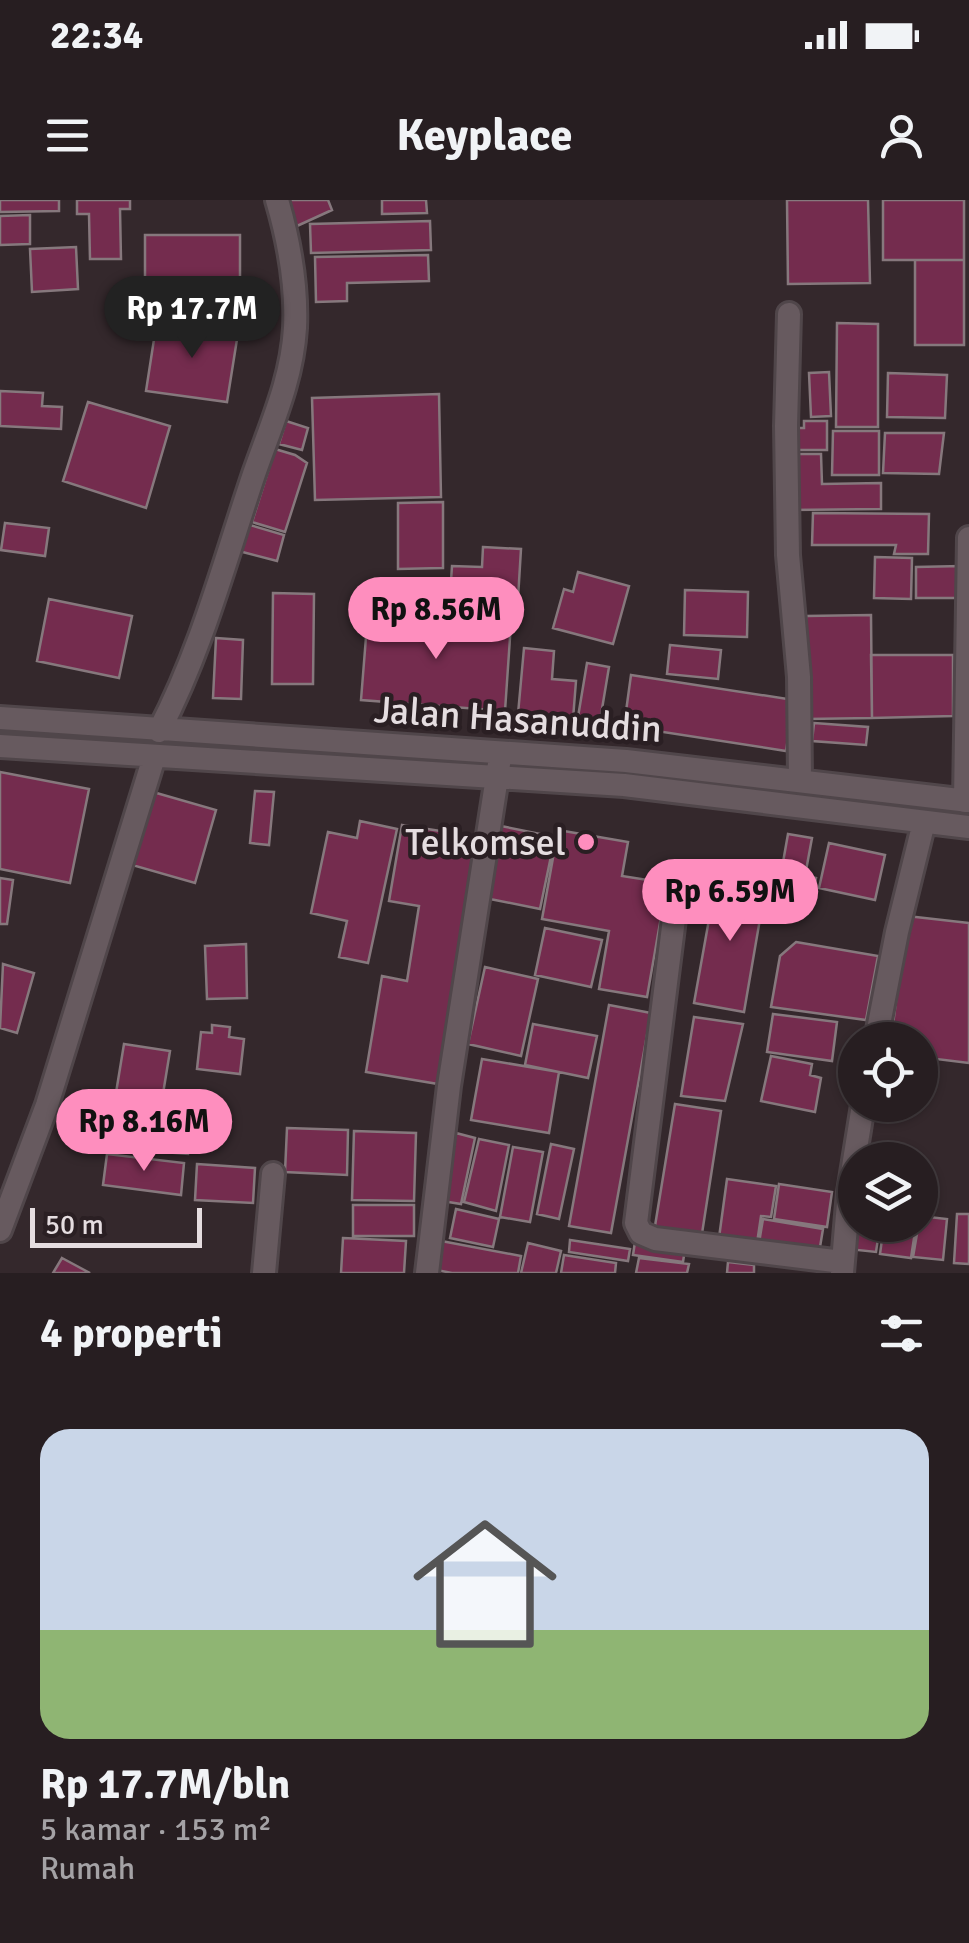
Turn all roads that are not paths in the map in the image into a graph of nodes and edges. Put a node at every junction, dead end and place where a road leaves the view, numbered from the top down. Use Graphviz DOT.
graph roads {
  1 [pos="276,200"];
  2 [pos="790,314"];
  3 [pos="969,538"];
  4 [pos="0,718"];
  5 [pos="159,730"];
  6 [pos="0,746"];
  7 [pos="501,750"];
  8 [pos="154,757"];
  9 [pos="496,779"];
  10 [pos="800,780"];
  11 [pos="967,801"];
  12 [pos="924,822"];
  13 [pos="969,827"];
  14 [pos="678,887"];
  15 [pos="880,1022"];
  16 [pos="861,1122"];
  17 [pos="272,1174"];
  18 [pos="2,1219"];
  19 [pos="842,1267"];
  20 [pos="264,1273"];
  21 [pos="427,1273"];
  1 -- 5 [label="street"];
  2 -- 10 [label="street"];
  3 -- 11 [label="street"];
  4 -- 5 [label="street, Jalan Hasanuddin"];
  5 -- 7 [label="street, Jalan Hasanuddin"];
  6 -- 8 [label="street, Jalan Hasanuddin"];
  7 -- 9 [label="street"];
  7 -- 10 [label="street, Jalan Hasanuddin"];
  8 -- 9 [label="street, Jalan Hasanuddin"];
  8 -- 18 [label="street"];
  9 -- 12 [label="street, Jalan Hasanuddin"];
  9 -- 21 [label="street"];
  10 -- 11 [label="street, Jalan Hasanuddin"];
  12 -- 13 [label="street, Jalan Hasanuddin"];
  12 -- 15 [label="street"];
  14 -- 19 [label="street"];
  16 -- 19 [label="street"];
  17 -- 20 [label="street"];
}
